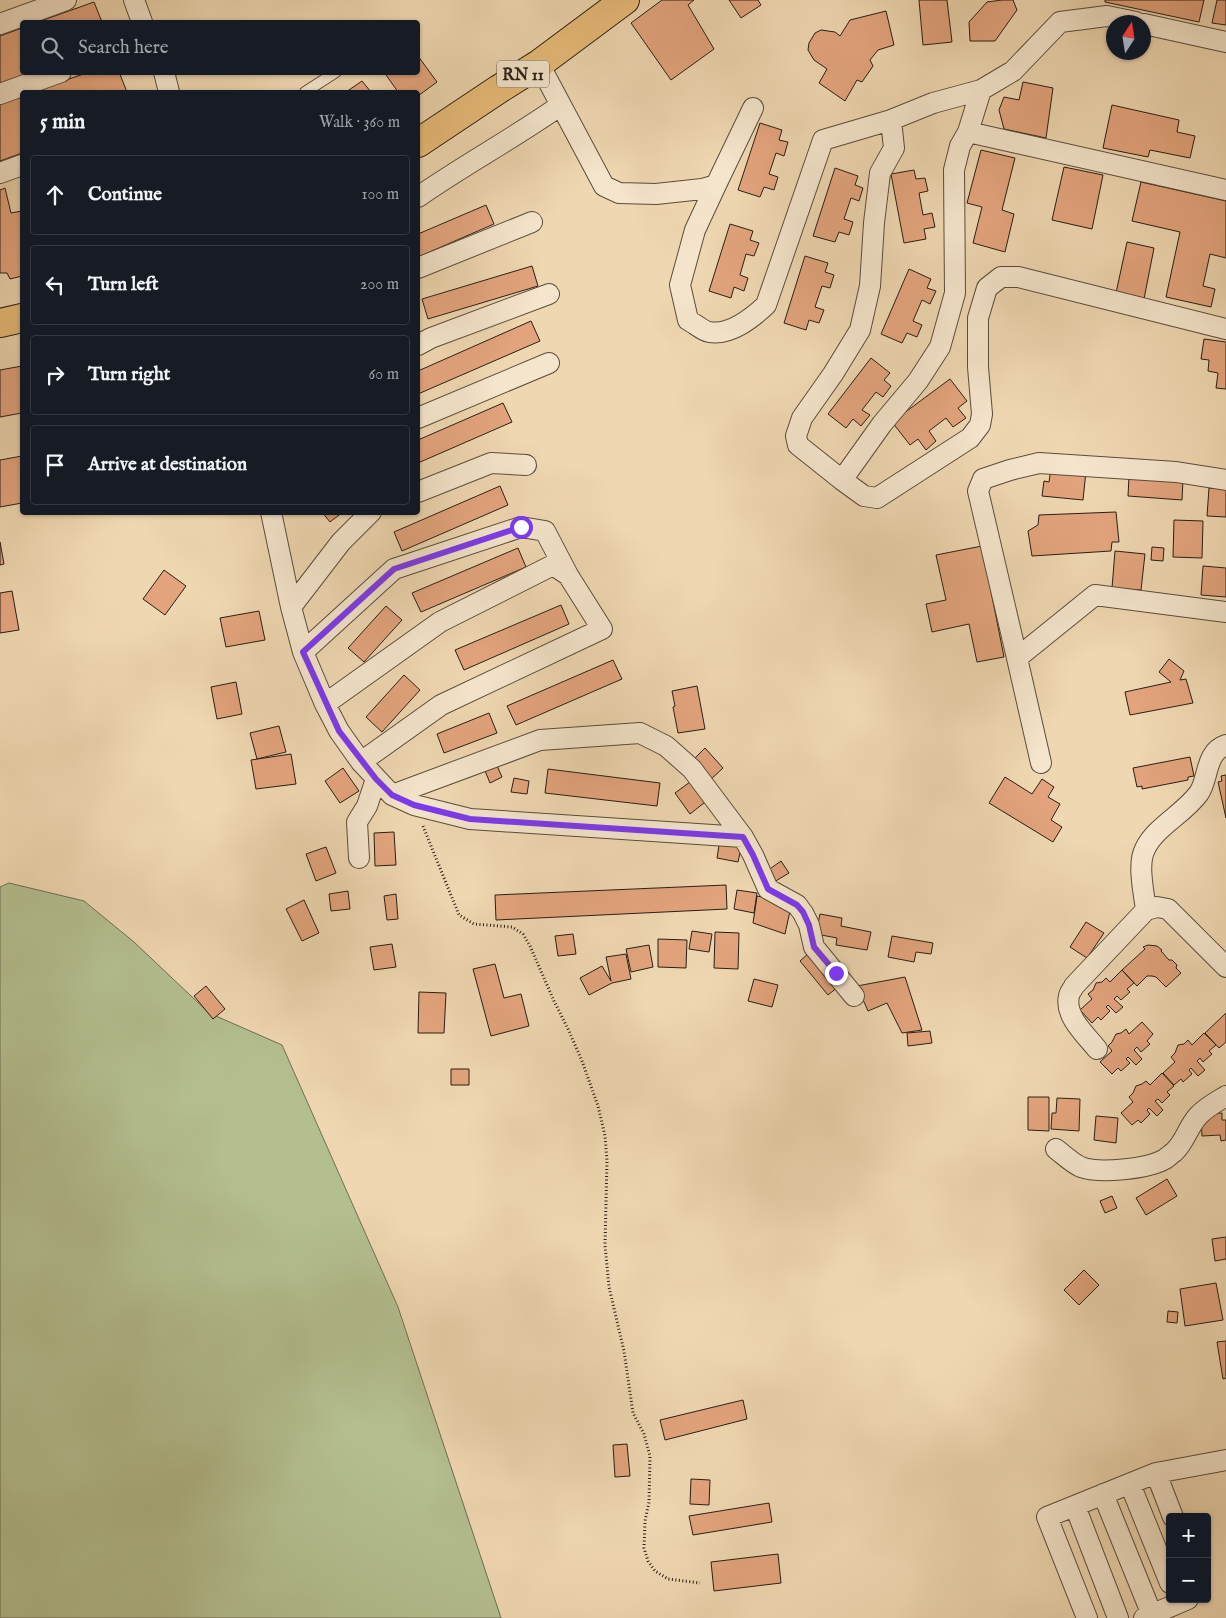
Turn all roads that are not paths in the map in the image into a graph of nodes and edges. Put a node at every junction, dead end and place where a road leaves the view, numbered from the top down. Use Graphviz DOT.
graph roads {
  1 [pos="66,0"];
  2 [pos="134,0"];
  3 [pos="625,0"];
  4 [pos="1106,16"];
  5 [pos="141,20"];
  6 [pos="0,24"];
  7 [pos="1151,26"];
  8 [pos="1226,42"];
  9 [pos="539,64"];
  10 [pos="53,75"];
  11 [pos="165,75"];
  12 [pos="331,75"];
  13 [pos="168,90"];
  14 [pos="308,90"];
  15 [pos="981,90"];
  16 [pos="0,94"];
  17 [pos="561,105"];
  18 [pos="753,108"];
  19 [pos="891,120"];
  20 [pos="968,132"];
  21 [pos="420,142"];
  22 [pos="20,166"];
  23 [pos="0,173"];
  24 [pos="716,185"];
  25 [pos="1226,190"];
  26 [pos="420,197"];
  27 [pos="532,222"];
  28 [pos="420,267"];
  29 [pos="549,294"];
  30 [pos="20,318"];
  31 [pos="0,323"];
  32 [pos="1226,330"];
  33 [pos="420,344"];
  34 [pos="549,363"];
  35 [pos="420,417"];
  36 [pos="526,466"];
  37 [pos="842,480"];
  38 [pos="1226,480"];
  39 [pos="420,491"];
  40 [pos="272,515"];
  41 [pos="368,515"];
  42 [pos="568,575"];
  43 [pos="291,607"];
  44 [pos="1226,612"];
  45 [pos="303,652"];
  46 [pos="1017,658"];
  47 [pos="326,704"];
  48 [pos="1226,745"];
  49 [pos="361,762"];
  50 [pos="1041,763"];
  51 [pos="376,779"];
  52 [pos="392,795"];
  53 [pos="743,837"];
  54 [pos="358,858"];
  55 [pos="1146,910"];
  56 [pos="1226,967"];
  57 [pos="854,996"];
  58 [pos="1097,1049"];
  59 [pos="1226,1096"];
  60 [pos="1056,1149"];
  61 [pos="1226,1460"];
  62 [pos="1156,1473"];
  63 [pos="1130,1484"];
  64 [pos="1103,1494"];
  65 [pos="1075,1506"];
  66 [pos="1171,1513"];
  67 [pos="1166,1573"];
  68 [pos="1177,1603"];
  69 [pos="1148,1616"];
  70 [pos="1087,1618"];
  71 [pos="1118,1618"];
  1 -- 6 [label="street"];
  2 -- 5 [label="street"];
  3 -- 9 [label="main road, RN 11"];
  4 -- 15 [label="street"];
  7 -- 8 [label="street"];
  9 -- 17 [label="street"];
  9 -- 21 [label="main road, RN 11"];
  10 -- 16 [label="street"];
  11 -- 13 [label="street"];
  12 -- 14 [label="lane"];
  15 -- 19 [label="street"];
  15 -- 20 [label="street"];
  17 -- 24 [label="street"];
  17 -- 26 [label="street"];
  18 -- 24 [label="street"];
  19 -- 24 [label="street"];
  19 -- 37 [label="street"];
  20 -- 25 [label="street"];
  20 -- 37 [label="street"];
  22 -- 23 [label="street"];
  27 -- 28 [label="street"];
  29 -- 33 [label="street"];
  30 -- 31 [label="main road"];
  32 -- 37 [label="street"];
  34 -- 35 [label="street"];
  36 -- 39 [label="street"];
  38 -- 46 [label="street"];
  40 -- 43 [label="street"];
  41 -- 43 [label="street"];
  42 -- 45 [label="street"];
  42 -- 47 [label="street"];
  42 -- 49 [label="street"];
  43 -- 45 [label="street"];
  44 -- 46 [label="street"];
  45 -- 47 [label="street"];
  46 -- 50 [label="street"];
  47 -- 49 [label="street"];
  48 -- 55 [label="street"];
  49 -- 51 [label="street"];
  51 -- 52 [label="street"];
  51 -- 54 [label="street"];
  52 -- 53 [label="street"];
  52 -- 53 [label="street"];
  53 -- 57 [label="street"];
  55 -- 56 [label="street"];
  55 -- 58 [label="street"];
  59 -- 60 [label="street"];
  61 -- 62 [label="street"];
  62 -- 63 [label="street"];
  62 -- 66 [label="street"];
  63 -- 64 [label="street"];
  63 -- 67 [label="street"];
  64 -- 65 [label="street"];
  64 -- 69 [label="street"];
  65 -- 70 [label="street"];
  65 -- 71 [label="street"];
  68 -- 69 [label="street"];
}
